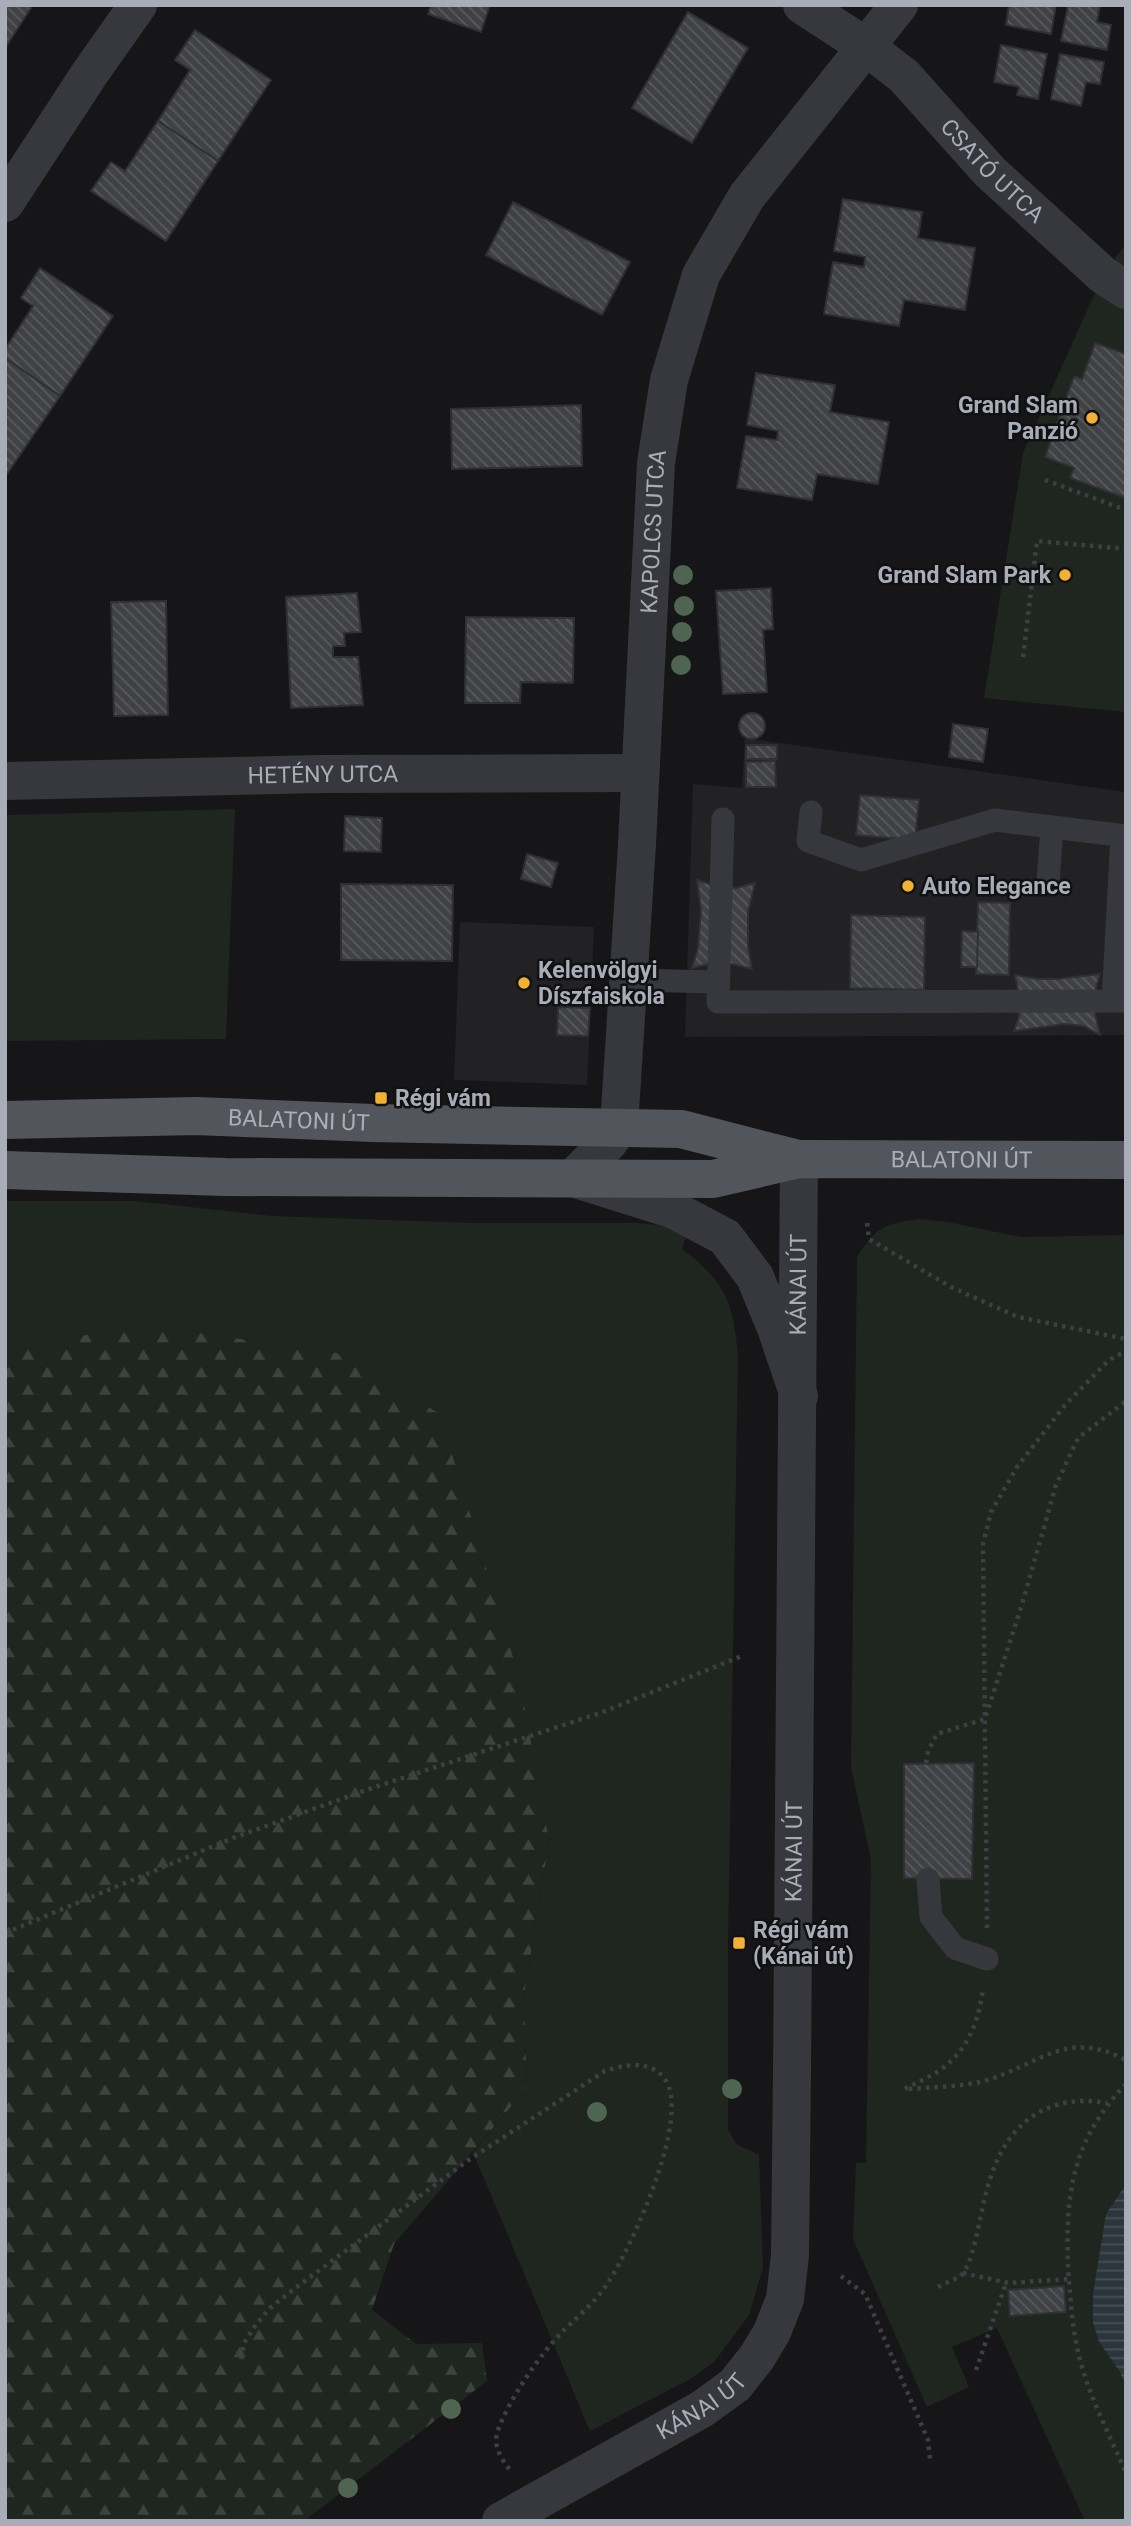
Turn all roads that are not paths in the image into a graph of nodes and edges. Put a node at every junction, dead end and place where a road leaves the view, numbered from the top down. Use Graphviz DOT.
graph roads {
  1 [pos="138,5"];
  2 [pos="802,5"];
  3 [pos="899,5"];
  4 [pos="865,46"];
  5 [pos="5,203"];
  6 [pos="1126,290"];
  7 [pos="640,774"];
  8 [pos="5,781"];
  9 [pos="811,812"];
  10 [pos="723,819"];
  11 [pos="1052,827"];
  12 [pos="1124,836"];
  13 [pos="1048,882"];
  14 [pos="629,981"];
  15 [pos="718,982"];
  16 [pos="1119,1001"];
  17 [pos="5,1120"];
  18 [pos="618,1127"];
  19 [pos="799,1159"];
  20 [pos="1126,1160"];
  21 [pos="5,1170"];
  22 [pos="573,1178"];
  23 [pos="799,1396"];
  24 [pos="928,1878"];
  25 [pos="987,1959"];
  26 [pos="516,2512"];
  1 -- 5 [label="street"];
  2 -- 4 [label="street, CSATÓ UTCA"];
  3 -- 4 [label="street, KAPOLCS UTCA"];
  4 -- 6 [label="street, CSATÓ UTCA"];
  4 -- 7 [label="street, KAPOLCS UTCA"];
  7 -- 8 [label="street, HETÉNY UTCA"];
  7 -- 14 [label="street, KAPOLCS UTCA"];
  9 -- 11 [label="lane"];
  10 -- 15 [label="lane"];
  11 -- 12 [label="lane"];
  11 -- 13 [label="lane"];
  12 -- 16 [label="lane"];
  14 -- 15 [label="lane"];
  14 -- 18 [label="street, KAPOLCS UTCA"];
  15 -- 16 [label="lane"];
  17 -- 18 [label="main road, BALATONI ÚT"];
  18 -- 19 [label="main road, BALATONI ÚT"];
  18 -- 22 [label="street"];
  19 -- 20 [label="main road, BALATONI ÚT"];
  19 -- 22 [label="main road, BALATONI ÚT"];
  19 -- 23 [label="street, KÁNAI ÚT"];
  21 -- 22 [label="main road, BALATONI ÚT"];
  22 -- 23 [label="street"];
  23 -- 26 [label="street, KÁNAI ÚT"];
  24 -- 25 [label="lane"];
}
